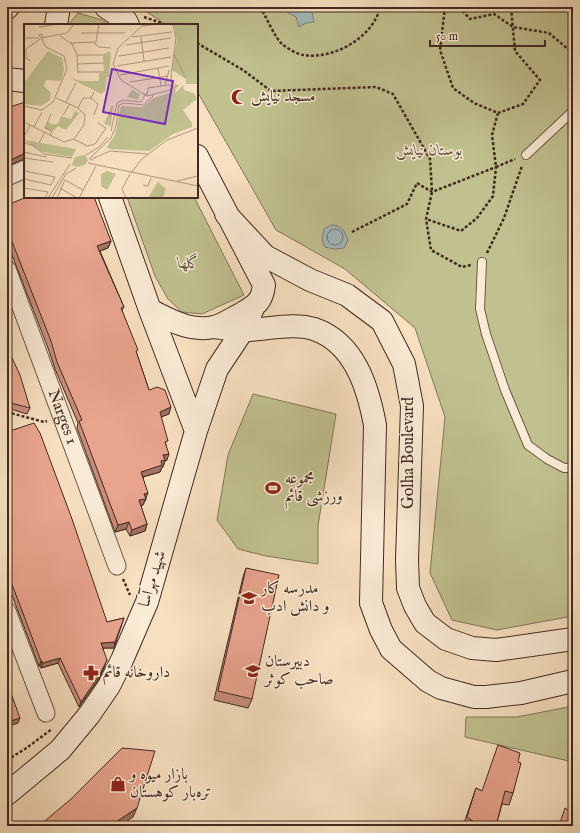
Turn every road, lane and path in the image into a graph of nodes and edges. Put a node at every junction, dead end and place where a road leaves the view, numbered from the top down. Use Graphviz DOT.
graph roads {
  1 [pos="59,7"];
  2 [pos="106,7"];
  3 [pos="260,7"];
  4 [pos="380,7"];
  5 [pos="446,7"];
  6 [pos="460,7"];
  7 [pos="511,7"];
  8 [pos="56,24"];
  9 [pos="128,24"];
  10 [pos="513,26"];
  11 [pos="198,44"];
  12 [pos="573,50"];
  13 [pos="7,79"];
  14 [pos="24,81"];
  15 [pos="573,111"];
  16 [pos="498,113"];
  17 [pos="526,155"];
  18 [pos="198,158"];
  19 [pos="496,167"];
  20 [pos="24,169"];
  21 [pos="7,176"];
  22 [pos="432,192"];
  23 [pos="110,198"];
  24 [pos="226,214"];
  25 [pos="426,219"];
  26 [pos="352,232"];
  27 [pos="482,262"];
  28 [pos="7,269"];
  29 [pos="254,306"];
  30 [pos="150,310"];
  31 [pos="214,327"];
  32 [pos="243,330"];
  33 [pos="7,412"];
  34 [pos="62,418"];
  35 [pos="196,431"];
  36 [pos="573,468"];
  37 [pos="118,566"];
  38 [pos="7,610"];
  39 [pos="573,639"];
  40 [pos="573,681"];
  41 [pos="49,721"];
  42 [pos="7,760"];
  43 [pos="7,794"];
  1 -- 8 [label="main road"];
  2 -- 9 [label="main road"];
  3 -- 4 [label="path"];
  5 -- 16 [label="path"];
  6 -- 10 [label="path"];
  7 -- 10 [label="path"];
  10 -- 12 [label="path"];
  10 -- 16 [label="path"];
  11 -- 22 [label="path"];
  13 -- 14 [label="main road"];
  15 -- 17 [label="lane"];
  16 -- 19 [label="path"];
  17 -- 19 [label="path"];
  17 -- 27 [label="path"];
  18 -- 24 [label="main road"];
  19 -- 22 [label="path"];
  19 -- 25 [label="path"];
  20 -- 21 [label="street"];
  22 -- 25 [label="path"];
  22 -- 26 [label="path"];
  23 -- 30 [label="main road"];
  24 -- 29 [label="main road, شهید مهرآسا"];
  24 -- 39 [label="main road, Golha Boulevard"];
  25 -- 27 [label="path"];
  27 -- 36 [label="lane"];
  28 -- 34 [label="street, Narges 1"];
  29 -- 31 [label="main road"];
  29 -- 32 [label="main road, شهید مهرآسا"];
  30 -- 31 [label="main road, Golha Boulevard"];
  30 -- 35 [label="main road"];
  31 -- 32 [label="main road, Golha Boulevard"];
  32 -- 35 [label="main road, شهید مهرآسا"];
  32 -- 40 [label="main road, Golha Boulevard"];
  33 -- 34 [label="path"];
  34 -- 37 [label="street, Narges 1"];
  35 -- 43 [label="main road, شهید مهرآسا"];
  38 -- 41 [label="street"];
  41 -- 42 [label="path"];
}
